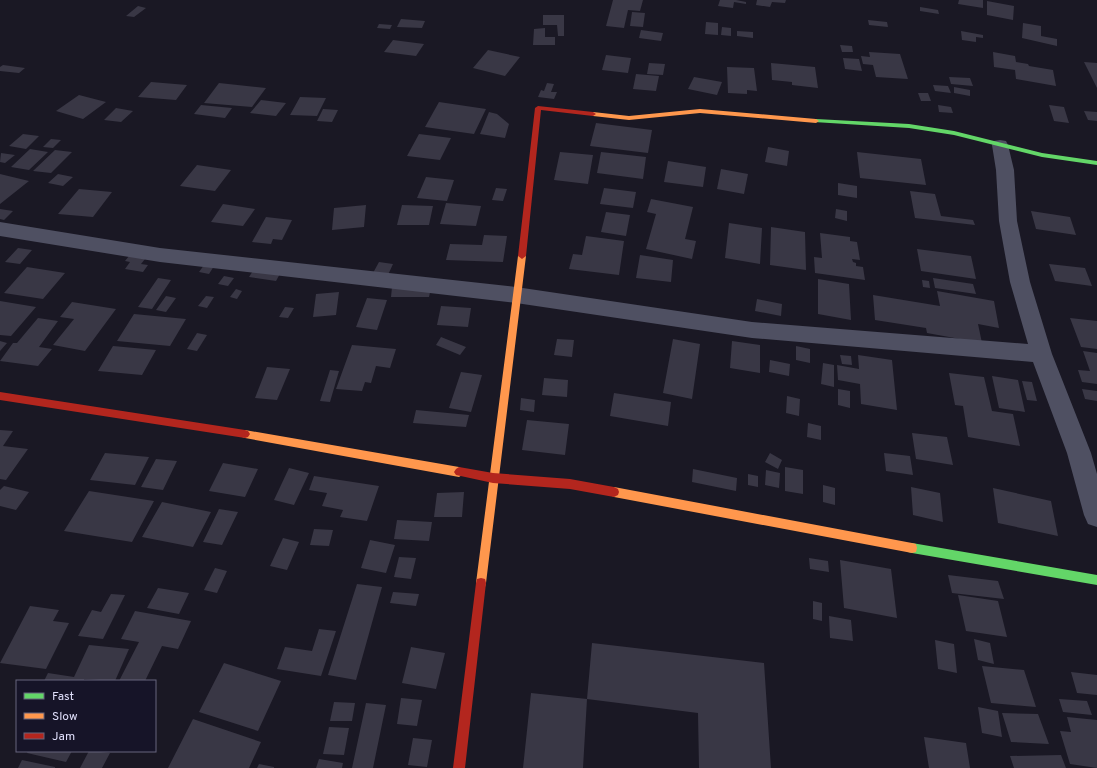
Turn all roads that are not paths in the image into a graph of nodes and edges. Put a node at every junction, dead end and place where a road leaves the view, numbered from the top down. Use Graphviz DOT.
graph roads {
  1 [pos="1000,145"];
  2 [pos="1097,163"];
  3 [pos="0,229"];
  4 [pos="516,295"];
  5 [pos="1041,354"];
  6 [pos="0,396"];
  7 [pos="493,478"];
  8 [pos="1097,515"];
  9 [pos="1097,580"];
  10 [pos="458,768"];
  1 -- 2 [label="street"];
  1 -- 4 [label="street"];
  1 -- 5 [label="street"];
  3 -- 4 [label="street"];
  4 -- 5 [label="street"];
  4 -- 7 [label="street"];
  5 -- 8 [label="street"];
  6 -- 7 [label="street"];
  7 -- 9 [label="street"];
  7 -- 10 [label="street"];
}
